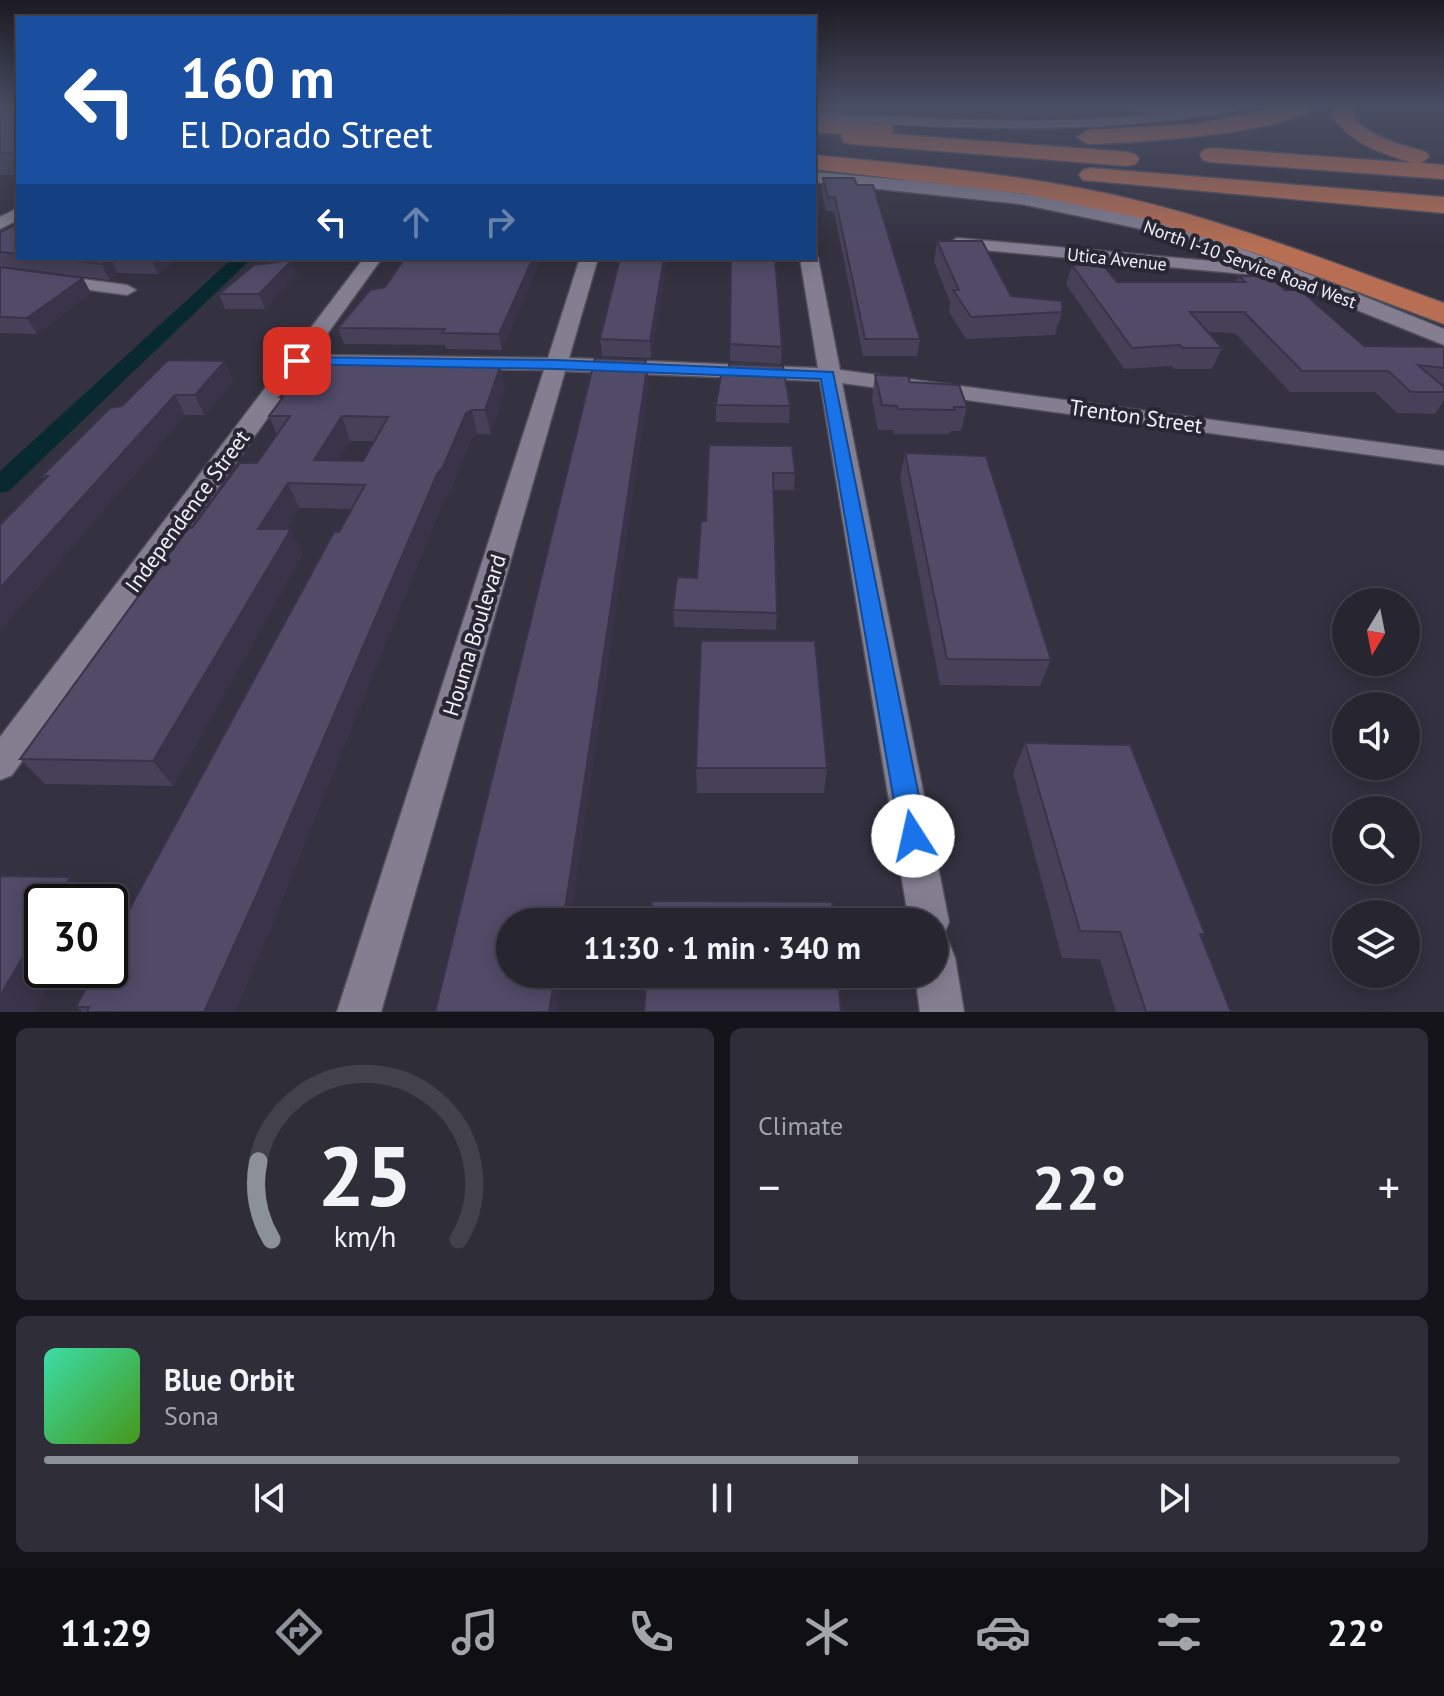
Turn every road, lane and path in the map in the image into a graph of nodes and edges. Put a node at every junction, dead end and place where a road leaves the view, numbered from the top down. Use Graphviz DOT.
graph roads {
  1 [pos="840,154"];
  2 [pos="1069,154"];
  3 [pos="1207,154"];
  4 [pos="1411,154"];
  5 [pos="816,162"];
  6 [pos="1444,162"];
  7 [pos="873,168"];
  8 [pos="1444,172"];
  9 [pos="816,177"];
  10 [pos="1444,184"];
  11 [pos="1444,205"];
  12 [pos="1444,216"];
  13 [pos="957,243"];
  14 [pos="372,260"];
  15 [pos="588,260"];
  16 [pos="809,260"];
  17 [pos="1277,272"];
  18 [pos="0,273"];
  19 [pos="127,290"];
  20 [pos="1444,314"];
  21 [pos="1444,338"];
  22 [pos="297,361"];
  23 [pos="556,364"];
  24 [pos="828,375"];
  25 [pos="1444,458"];
  26 [pos="0,764"];
  27 [pos="926,908"];
  28 [pos="938,988"];
  29 [pos="359,1012"];
  30 [pos="942,1012"];
  1 -- 11 [label="highway"];
  2 -- 10 [label="highway"];
  3 -- 8 [label="highway"];
  4 -- 6 [label="highway"];
  5 -- 7 [label="highway"];
  7 -- 12 [label="highway"];
  7 -- 20 [label="highway"];
  9 -- 17 [label="street, North I-10 Service Road West"];
  13 -- 17 [label="street, Utica Avenue"];
  14 -- 22 [label="street, Independence Street"];
  15 -- 23 [label="street, Houma Boulevard"];
  16 -- 24 [label="street"];
  17 -- 21 [label="street, North I-10 Service Road West"];
  18 -- 19 [label="street"];
  22 -- 23 [label="street, Trenton Street"];
  22 -- 26 [label="street, Independence Street"];
  23 -- 24 [label="street, Trenton Street"];
  23 -- 29 [label="street, Houma Boulevard"];
  24 -- 25 [label="street, Trenton Street"];
  24 -- 27 [label="street"];
  28 -- 30 [label="street"];
}
